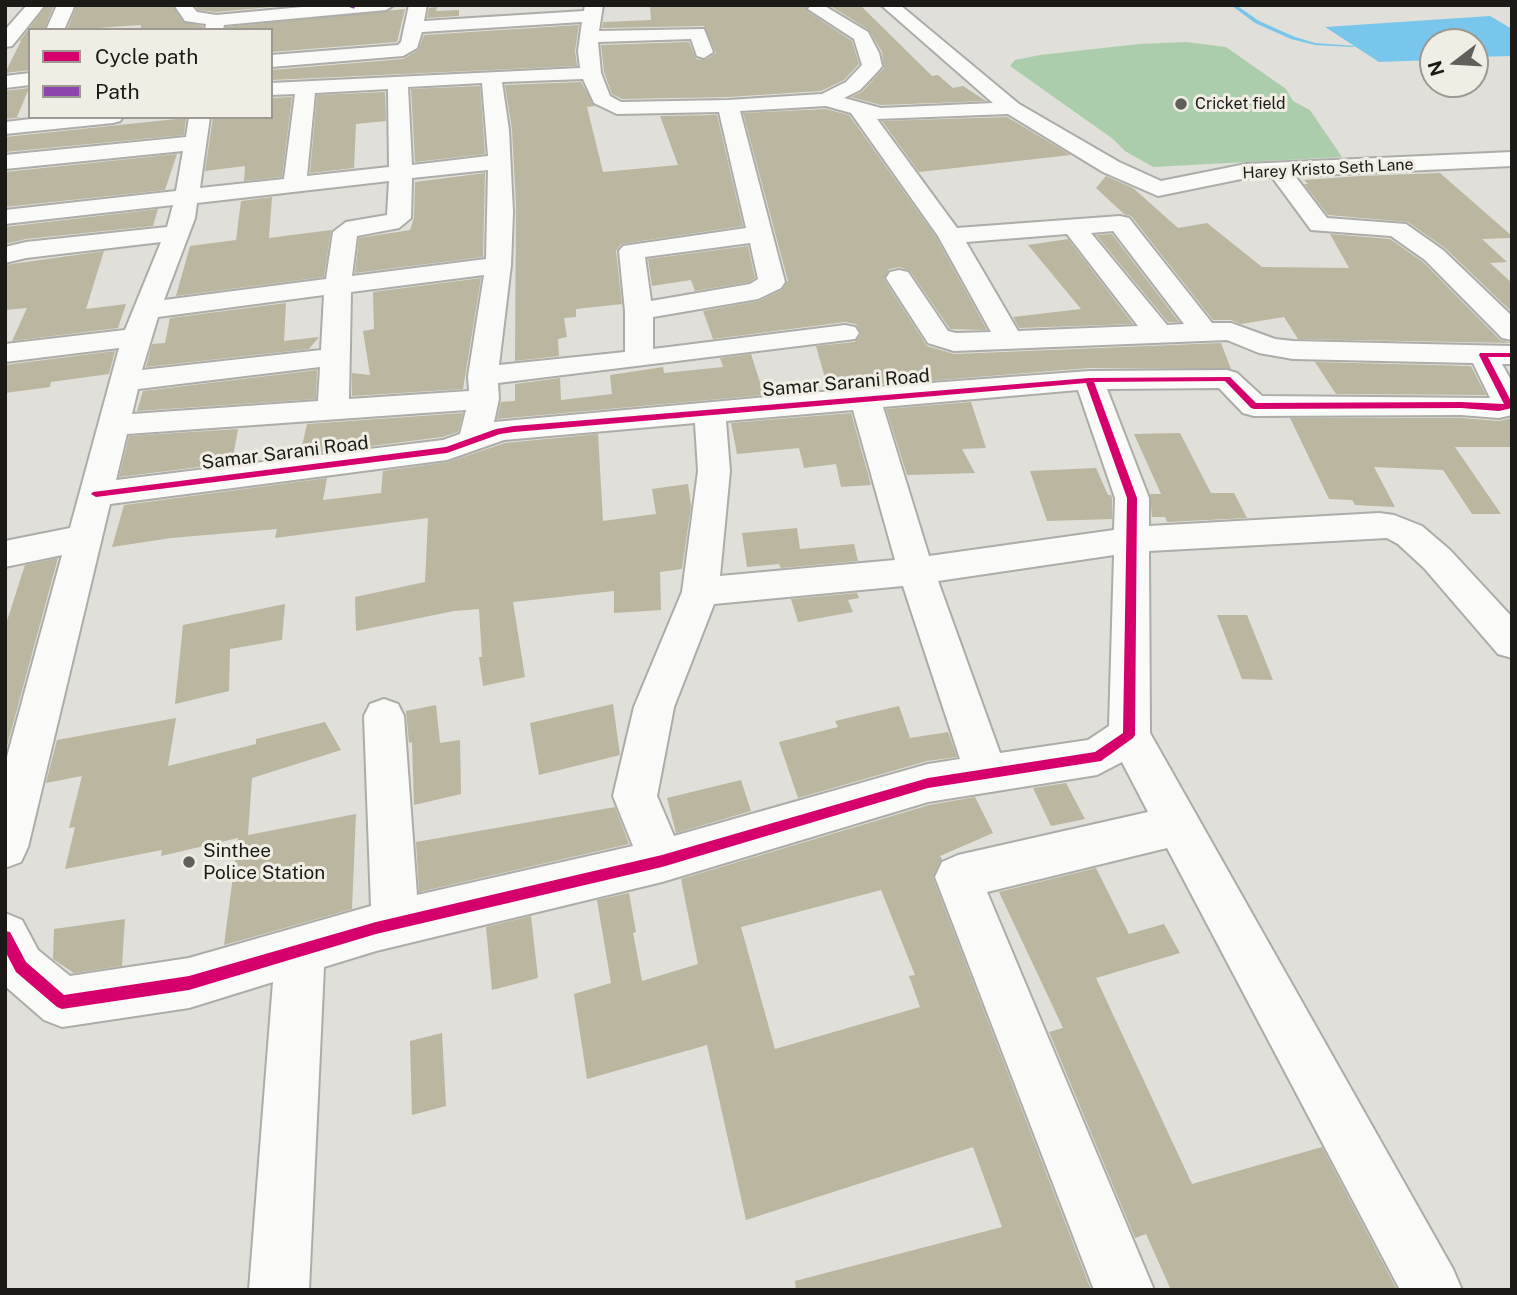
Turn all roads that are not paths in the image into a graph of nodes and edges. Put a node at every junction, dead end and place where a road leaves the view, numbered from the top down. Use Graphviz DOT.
graph roads {
  1 [pos="37,5"];
  2 [pos="66,5"];
  3 [pos="182,5"];
  4 [pos="386,5"];
  5 [pos="418,5"];
  6 [pos="888,5"];
  7 [pos="347,8"];
  8 [pos="817,9"];
  9 [pos="593,11"];
  10 [pos="215,25"];
  11 [pos="413,27"];
  12 [pos="56,28"];
  13 [pos="590,37"];
  14 [pos="5,42"];
  15 [pos="704,52"];
  16 [pos="322,57"];
  17 [pos="273,61"];
  18 [pos="591,74"];
  19 [pos="491,77"];
  20 [pos="28,79"];
  21 [pos="5,82"];
  22 [pos="398,82"];
  23 [pos="306,87"];
  24 [pos="273,89"];
  25 [pos="826,100"];
  26 [pos="728,106"];
  27 [pos="1012,108"];
  28 [pos="860,111"];
  29 [pos="76,119"];
  30 [pos="20,122"];
  31 [pos="198,130"];
  32 [pos="1512,159"];
  33 [pos="5,162"];
  34 [pos="499,162"];
  35 [pos="1279,170"];
  36 [pos="401,173"];
  37 [pos="295,185"];
  38 [pos="1158,189"];
  39 [pos="187,197"];
  40 [pos="5,217"];
  41 [pos="1120,223"];
  42 [pos="1074,227"];
  43 [pos="177,233"];
  44 [pos="759,234"];
  45 [pos="950,236"];
  46 [pos="5,255"];
  47 [pos="498,265"];
  48 [pos="899,278"];
  49 [pos="338,286"];
  50 [pos="639,311"];
  51 [pos="141,324"];
  52 [pos="1204,332"];
  53 [pos="1512,332"];
  54 [pos="845,333"];
  55 [pos="1159,334"];
  56 [pos="1010,341"];
  57 [pos="5,353"];
  58 [pos="1497,355"];
  59 [pos="335,356"];
  60 [pos="639,359"];
  61 [pos="1089,380"];
  62 [pos="126,381"];
  63 [pos="484,388"];
  64 [pos="865,397"];
  65 [pos="333,410"];
  66 [pos="710,413"];
  67 [pos="113,425"];
  68 [pos="475,439"];
  69 [pos="96,494"];
  70 [pos="83,538"];
  71 [pos="1131,540"];
  72 [pos="5,554"];
  73 [pos="916,571"];
  74 [pos="700,592"];
  75 [pos="1512,642"];
  76 [pos="384,716"];
  77 [pos="1129,735"];
  78 [pos="986,774"];
  79 [pos="1178,825"];
  80 [pos="5,847"];
  81 [pos="662,861"];
  82 [pos="395,923"];
  83 [pos="5,937"];
  84 [pos="300,951"];
  85 [pos="279,1290"];
  86 [pos="1124,1290"];
  87 [pos="1432,1290"];
  1 -- 14 [label="street"];
  2 -- 12 [label="street"];
  3 -- 10 [label="street"];
  4 -- 7 [label="street"];
  5 -- 11 [label="street"];
  6 -- 27 [label="street"];
  7 -- 10 [label="street"];
  7 -- 16 [label="street"];
  8 -- 25 [label="street"];
  9 -- 11 [label="street"];
  9 -- 13 [label="street"];
  11 -- 16 [label="street"];
  13 -- 15 [label="street"];
  13 -- 18 [label="street"];
  16 -- 17 [label="street"];
  18 -- 19 [label="street"];
  18 -- 26 [label="street"];
  19 -- 22 [label="street"];
  19 -- 34 [label="street"];
  20 -- 21 [label="street"];
  22 -- 23 [label="street"];
  22 -- 36 [label="street"];
  23 -- 24 [label="street"];
  23 -- 37 [label="street"];
  25 -- 26 [label="street"];
  25 -- 28 [label="street"];
  26 -- 44 [label="street"];
  27 -- 28 [label="street"];
  27 -- 38 [label="street"];
  28 -- 45 [label="street"];
  29 -- 30 [label="street"];
  31 -- 33 [label="street"];
  31 -- 39 [label="street"];
  32 -- 35 [label="street, Harey Kristo Seth Lane"];
  34 -- 36 [label="street"];
  34 -- 47 [label="street"];
  35 -- 38 [label="street, Harey Kristo Seth Lane"];
  35 -- 53 [label="street"];
  36 -- 37 [label="street"];
  36 -- 49 [label="street"];
  37 -- 39 [label="street"];
  38 -- 41 [label="street, Harey Kristo Seth Lane"];
  39 -- 40 [label="street"];
  39 -- 43 [label="street"];
  41 -- 42 [label="street"];
  41 -- 52 [label="street"];
  42 -- 45 [label="street"];
  42 -- 55 [label="street"];
  43 -- 46 [label="street"];
  43 -- 51 [label="street"];
  44 -- 50 [label="street"];
  44 -- 50 [label="street"];
  45 -- 56 [label="street"];
  47 -- 49 [label="street"];
  47 -- 63 [label="street"];
  48 -- 56 [label="street"];
  49 -- 51 [label="street"];
  49 -- 59 [label="street"];
  50 -- 60 [label="street"];
  51 -- 57 [label="street"];
  51 -- 62 [label="street"];
  52 -- 55 [label="street"];
  52 -- 58 [label="street"];
  54 -- 60 [label="street"];
  55 -- 56 [label="street"];
  58 -- 61 [label="street, Samar Sarani Road"];
  59 -- 62 [label="street"];
  59 -- 65 [label="street"];
  60 -- 63 [label="street"];
  61 -- 64 [label="street, Samar Sarani Road"];
  61 -- 71 [label="street"];
  62 -- 67 [label="street"];
  63 -- 65 [label="street"];
  63 -- 68 [label="street"];
  64 -- 66 [label="street, Samar Sarani Road"];
  64 -- 73 [label="street"];
  65 -- 67 [label="street"];
  66 -- 68 [label="street, Samar Sarani Road"];
  66 -- 74 [label="street"];
  67 -- 69 [label="street"];
  68 -- 69 [label="street, Samar Sarani Road"];
  69 -- 70 [label="street"];
  70 -- 72 [label="street"];
  70 -- 80 [label="street"];
  71 -- 73 [label="street"];
  71 -- 75 [label="street"];
  71 -- 77 [label="street"];
  73 -- 74 [label="street"];
  73 -- 78 [label="street"];
  74 -- 81 [label="street"];
  76 -- 82 [label="street"];
  77 -- 78 [label="street"];
  77 -- 79 [label="street"];
  78 -- 81 [label="street"];
  79 -- 86 [label="street"];
  79 -- 87 [label="street"];
  81 -- 82 [label="street"];
  82 -- 84 [label="street"];
  83 -- 84 [label="street"];
  84 -- 85 [label="street"];
}
